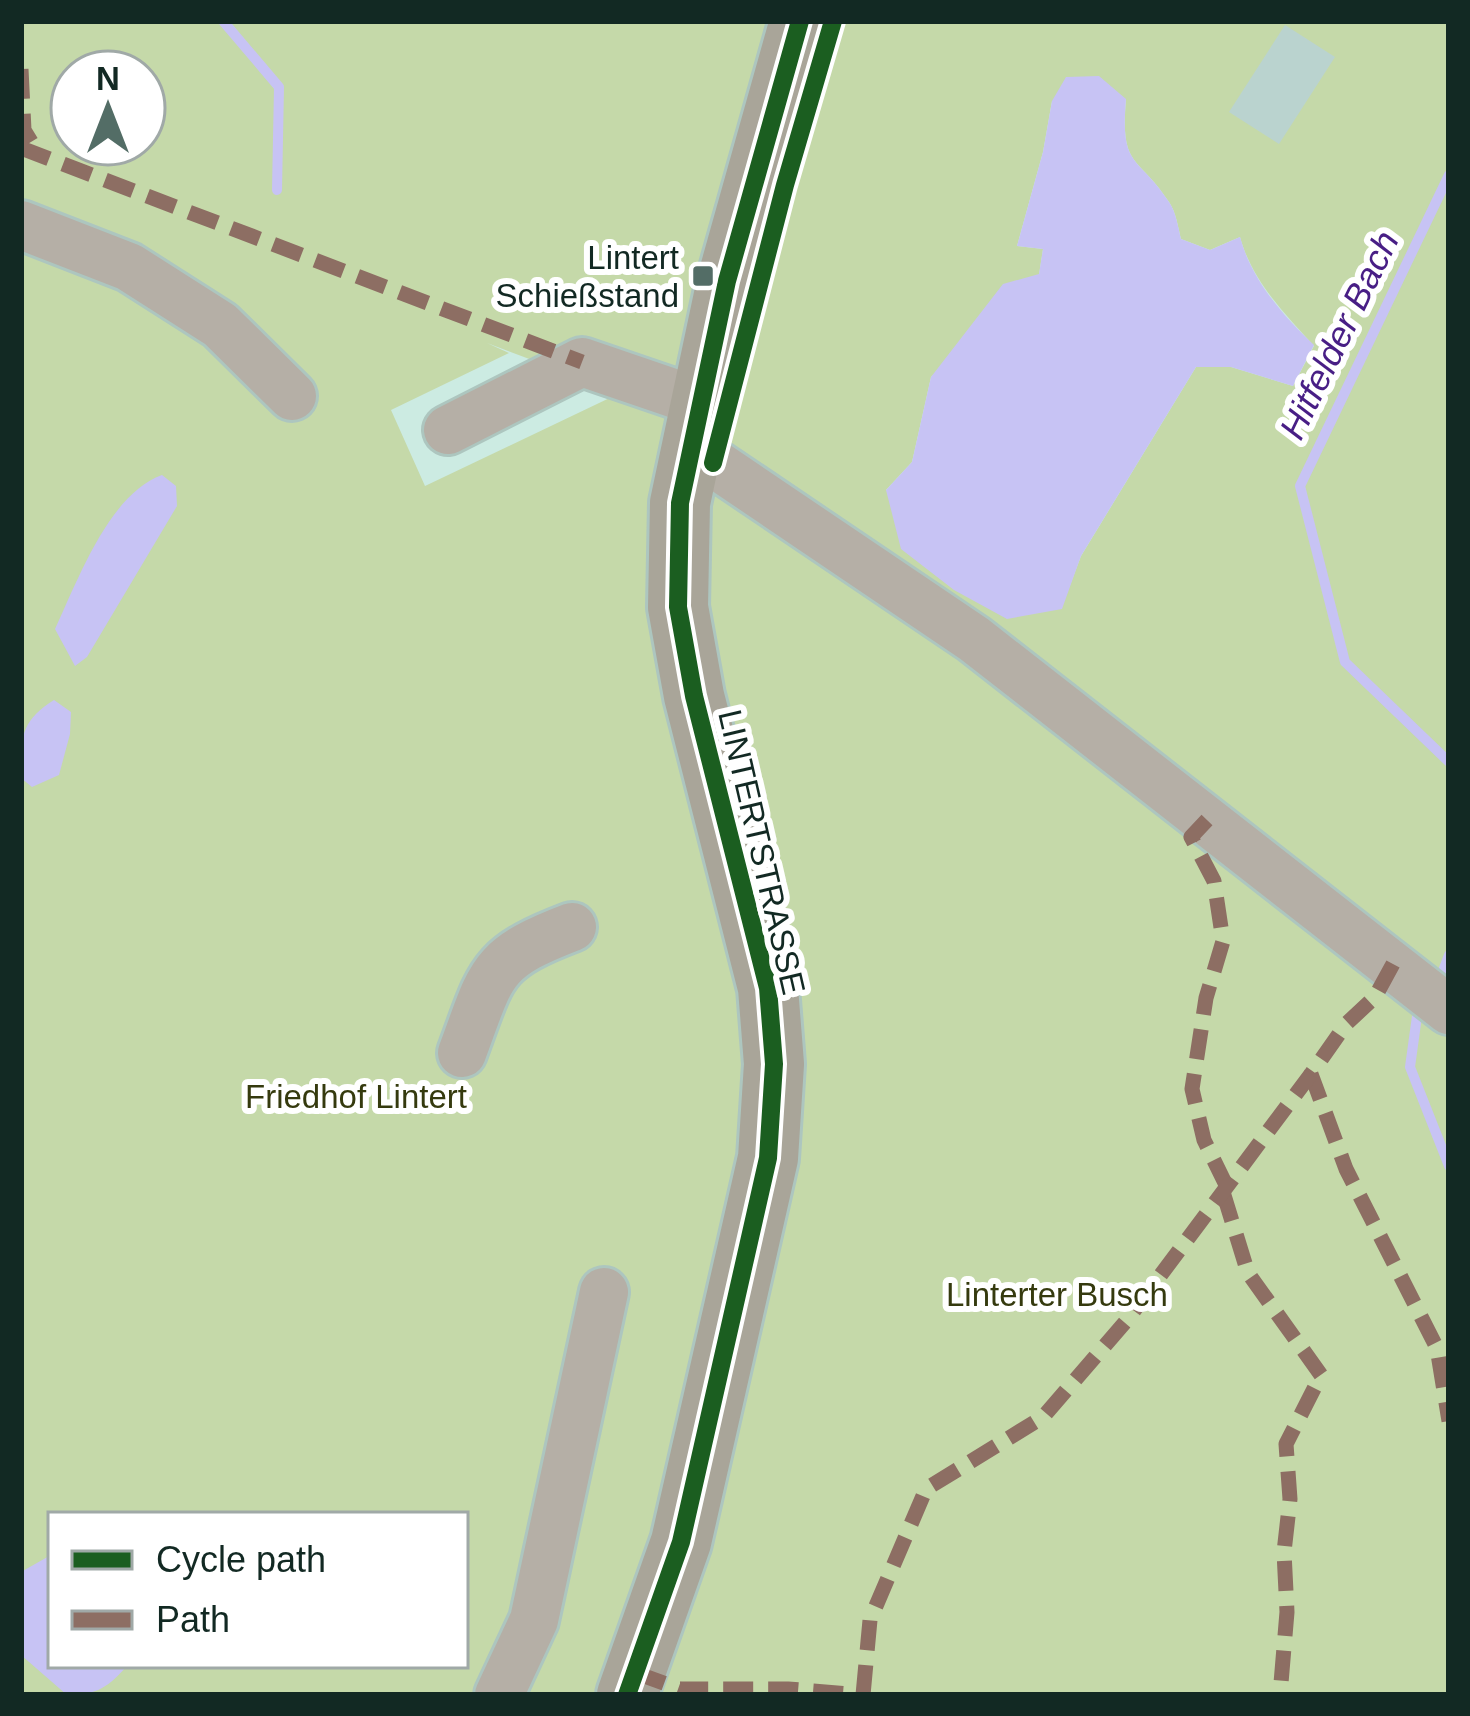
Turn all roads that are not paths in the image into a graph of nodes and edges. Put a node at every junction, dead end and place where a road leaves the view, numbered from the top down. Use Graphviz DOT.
graph roads {
  1 [pos="800,21"];
  2 [pos="21,225"];
  3 [pos="292,396"];
  4 [pos="696,425"];
  5 [pos="448,430"];
  6 [pos="572,927"];
  7 [pos="1449,1010"];
  8 [pos="461,1053"];
  9 [pos="604,1292"];
  10 [pos="499,1695"];
  11 [pos="627,1695"];
  1 -- 4 [label="main road, LINTERTSTRASSE"];
  2 -- 3 [label="lane"];
  4 -- 5 [label="lane"];
  4 -- 7 [label="lane"];
  4 -- 11 [label="main road, LINTERTSTRASSE"];
  6 -- 8 [label="lane"];
  9 -- 10 [label="lane"];
}
